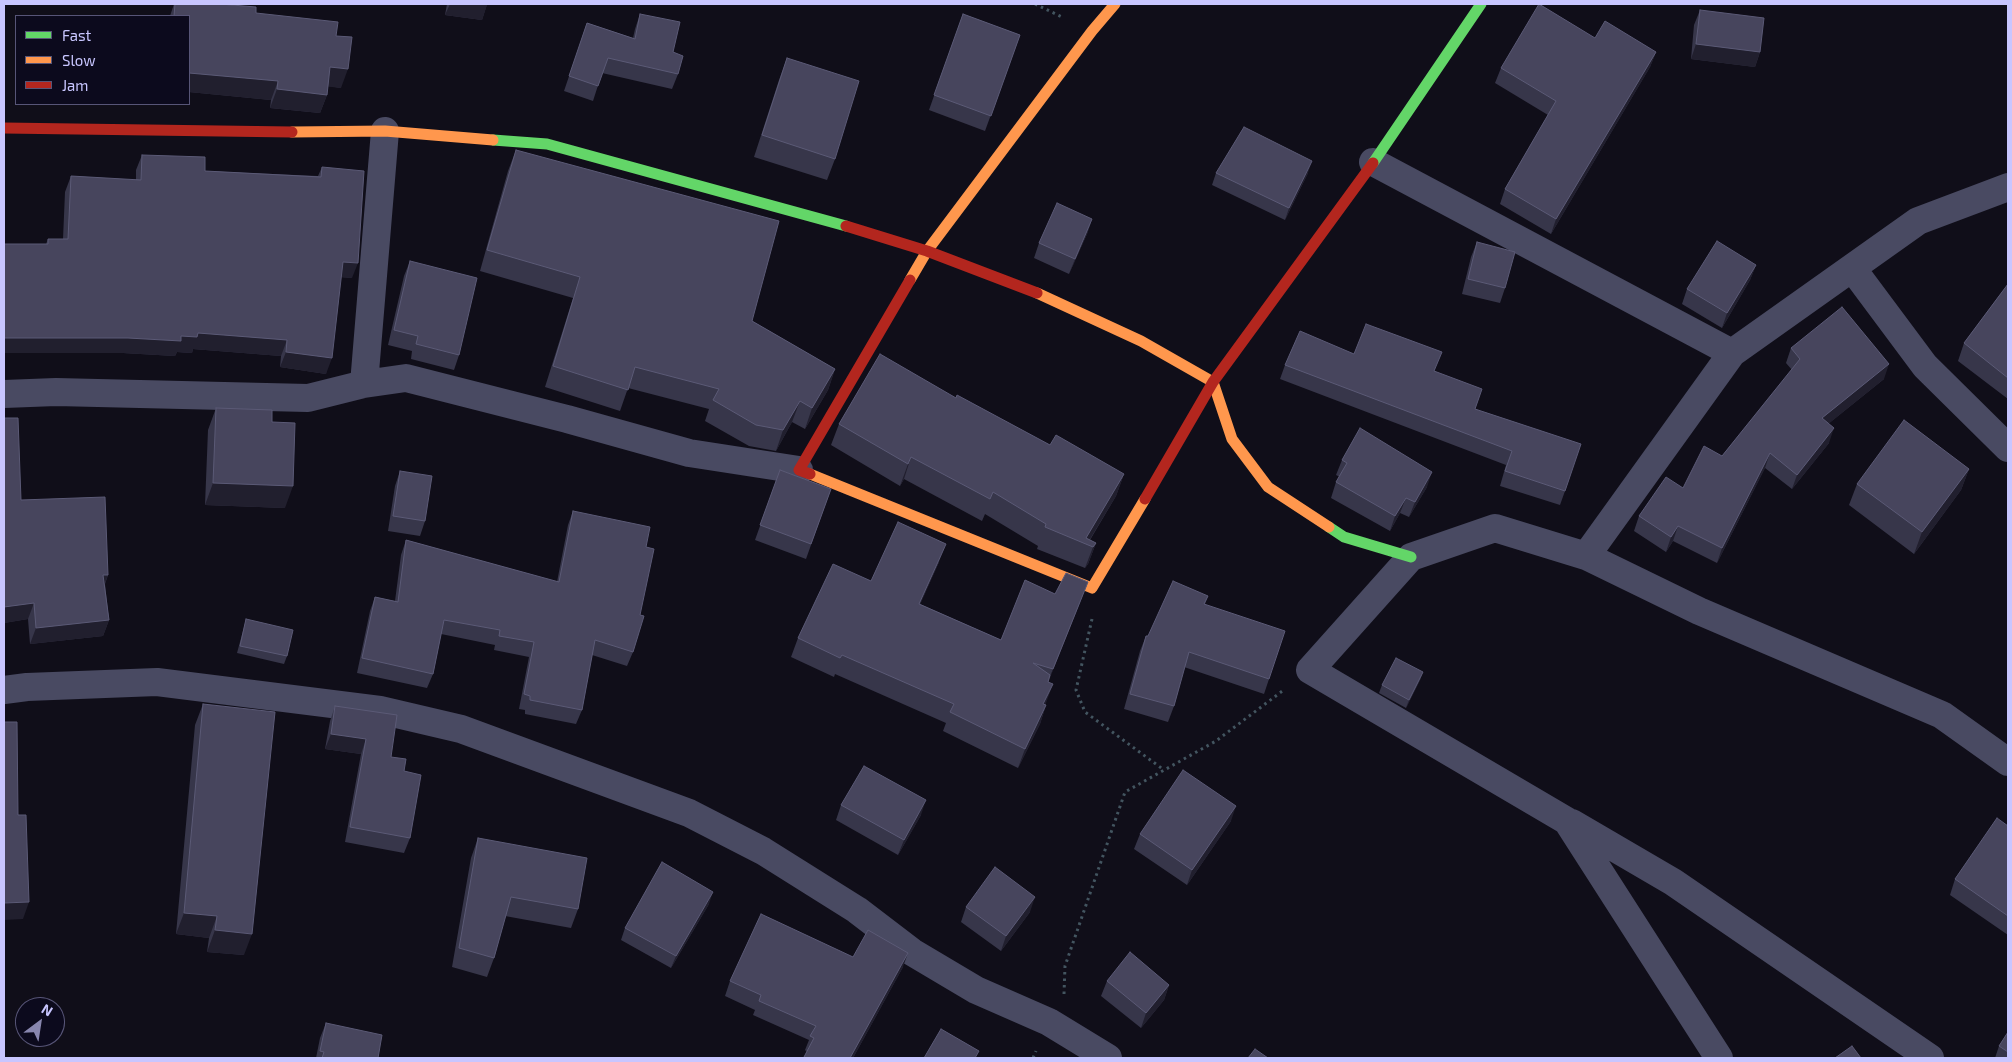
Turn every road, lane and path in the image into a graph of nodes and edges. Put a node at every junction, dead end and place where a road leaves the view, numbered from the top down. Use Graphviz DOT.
graph roads {
  1 [pos="1115,4"];
  2 [pos="1481,4"];
  3 [pos="4,128"];
  4 [pos="385,131"];
  5 [pos="1373,162"];
  6 [pos="2008,187"];
  7 [pos="927,251"];
  8 [pos="1852,268"];
  9 [pos="1732,353"];
  10 [pos="1213,382"];
  11 [pos="364,384"];
  12 [pos="4,394"];
  13 [pos="2008,448"];
  14 [pos="799,470"];
  15 [pos="1586,556"];
  16 [pos="1411,557"];
  17 [pos="1092,588"];
  18 [pos="1310,670"];
  19 [pos="4,690"];
  20 [pos="2008,762"];
  21 [pos="1164,770"];
  22 [pos="1567,820"];
  23 [pos="1049,1022"];
  24 [pos="1033,1058"];
  25 [pos="1108,1058"];
  26 [pos="1719,1058"];
  27 [pos="1930,1058"];
  1 -- 7 [label="street"];
  2 -- 5 [label="street"];
  3 -- 4 [label="street"];
  4 -- 7 [label="street"];
  4 -- 11 [label="street"];
  5 -- 9 [label="street"];
  5 -- 10 [label="street"];
  6 -- 8 [label="street"];
  7 -- 10 [label="street"];
  7 -- 14 [label="street"];
  8 -- 9 [label="street"];
  8 -- 13 [label="street"];
  9 -- 15 [label="street"];
  10 -- 16 [label="street"];
  10 -- 17 [label="street"];
  11 -- 12 [label="street"];
  11 -- 14 [label="street"];
  14 -- 17 [label="street"];
  15 -- 16 [label="street"];
  15 -- 20 [label="street"];
  16 -- 18 [label="street"];
  17 -- 21 [label="path"];
  18 -- 21 [label="path"];
  18 -- 22 [label="street"];
  19 -- 23 [label="street"];
  21 -- 23 [label="path"];
  22 -- 26 [label="street"];
  22 -- 27 [label="street"];
  23 -- 24 [label="path"];
  23 -- 25 [label="street"];
}
